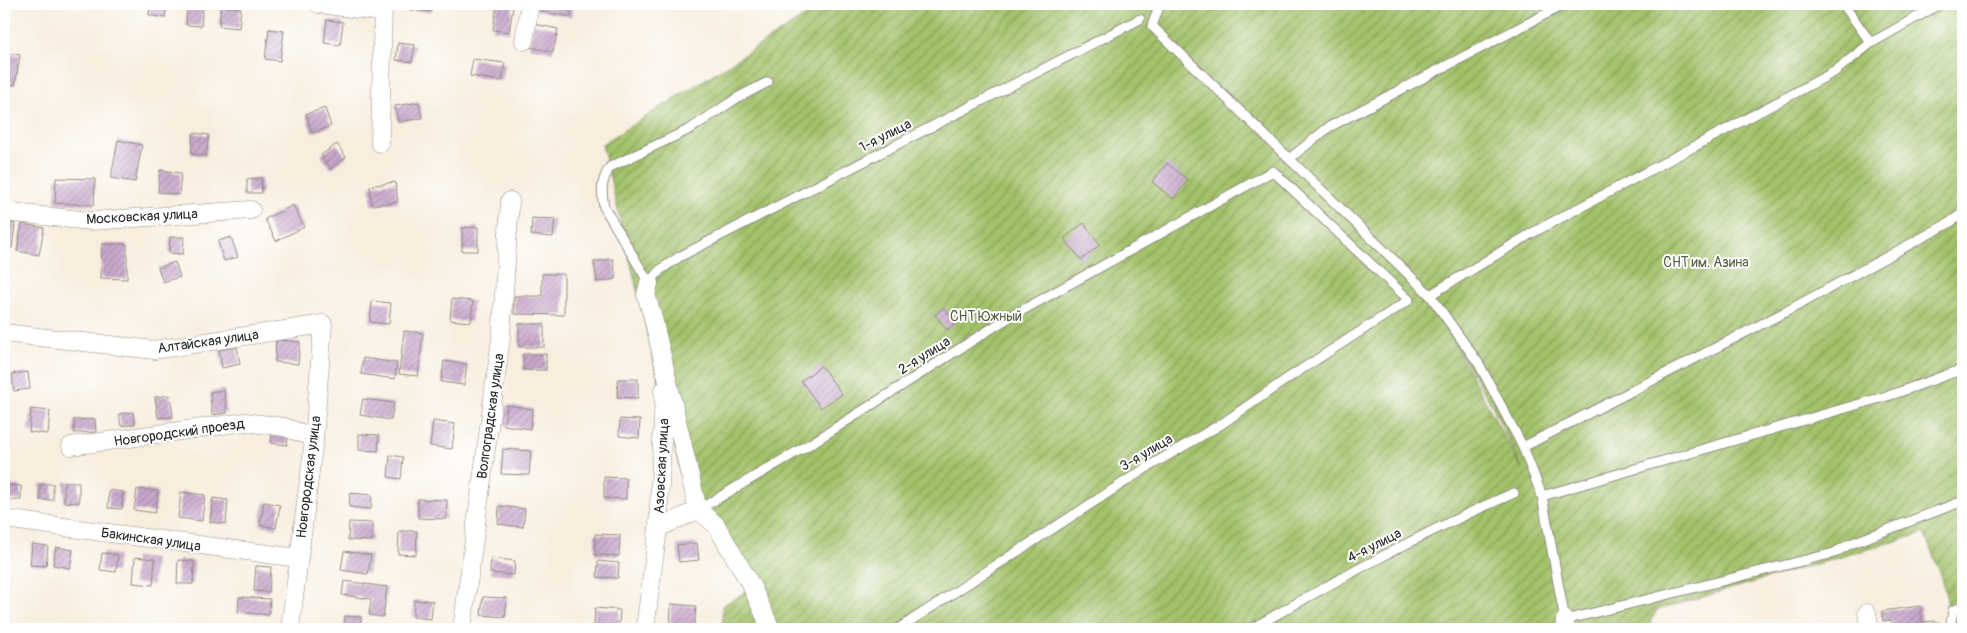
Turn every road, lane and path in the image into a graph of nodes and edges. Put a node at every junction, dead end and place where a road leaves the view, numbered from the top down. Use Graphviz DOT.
graph roads {
  1 [pos="319,4"];
  2 [pos="530,4"];
  3 [pos="1160,4"];
  4 [pos="1565,4"];
  5 [pos="1843,4"];
  6 [pos="1940,4"];
  7 [pos="382,8"];
  8 [pos="1140,19"];
  9 [pos="524,41"];
  10 [pos="1871,43"];
  11 [pos="768,82"];
  12 [pos="380,143"];
  13 [pos="1289,159"];
  14 [pos="510,201"];
  15 [pos="251,210"];
  16 [pos="4,212"];
  17 [pos="1963,213"];
  18 [pos="649,284"];
  19 [pos="1430,295"];
  20 [pos="1409,300"];
  21 [pos="642,305"];
  22 [pos="323,324"];
  23 [pos="4,333"];
  24 [pos="1963,369"];
  25 [pos="314,440"];
  26 [pos="71,446"];
  27 [pos="1523,447"];
  28 [pos="1514,493"];
  29 [pos="1542,496"];
  30 [pos="1963,500"];
  31 [pos="698,510"];
  32 [pos="4,519"];
  33 [pos="658,528"];
  34 [pos="298,558"];
  35 [pos="1963,607"];
  36 [pos="1565,625"];
  37 [pos="290,629"];
  38 [pos="462,629"];
  39 [pos="645,629"];
  40 [pos="771,629"];
  41 [pos="898,629"];
  42 [pos="1251,629"];
  43 [pos="1950,629"];
  1 -- 7 [label="street"];
  2 -- 9 [label="street"];
  3 -- 13 [label="lane"];
  4 -- 13 [label="lane"];
  5 -- 10 [label="lane"];
  6 -- 10 [label="lane"];
  7 -- 12 [label="street"];
  8 -- 18 [label="lane, 1-я улица"];
  10 -- 19 [label="lane"];
  11 -- 18 [label="lane"];
  13 -- 19 [label="lane"];
  14 -- 38 [label="street, Волгоградская улица"];
  15 -- 16 [label="street, Московская улица"];
  17 -- 27 [label="lane"];
  18 -- 31 [label="street"];
  19 -- 27 [label="lane"];
  20 -- 31 [label="lane, 2-я улица"];
  20 -- 41 [label="lane, 3-я улица"];
  21 -- 33 [label="street, Азовская улица"];
  22 -- 23 [label="street, Алтайская улица"];
  22 -- 25 [label="street, Новгородская улица"];
  24 -- 29 [label="lane"];
  25 -- 26 [label="street, Новгородский проезд"];
  25 -- 34 [label="street, Новгородская улица"];
  27 -- 29 [label="lane"];
  28 -- 42 [label="lane, 4-я улица"];
  29 -- 36 [label="lane"];
  30 -- 36 [label="lane"];
  31 -- 33 [label="street"];
  31 -- 40 [label="street"];
  32 -- 34 [label="street, Бакинская улица"];
  33 -- 39 [label="street, Азовская улица"];
  34 -- 37 [label="street, Новгородская улица"];
  35 -- 43 [label="lane"];
}
